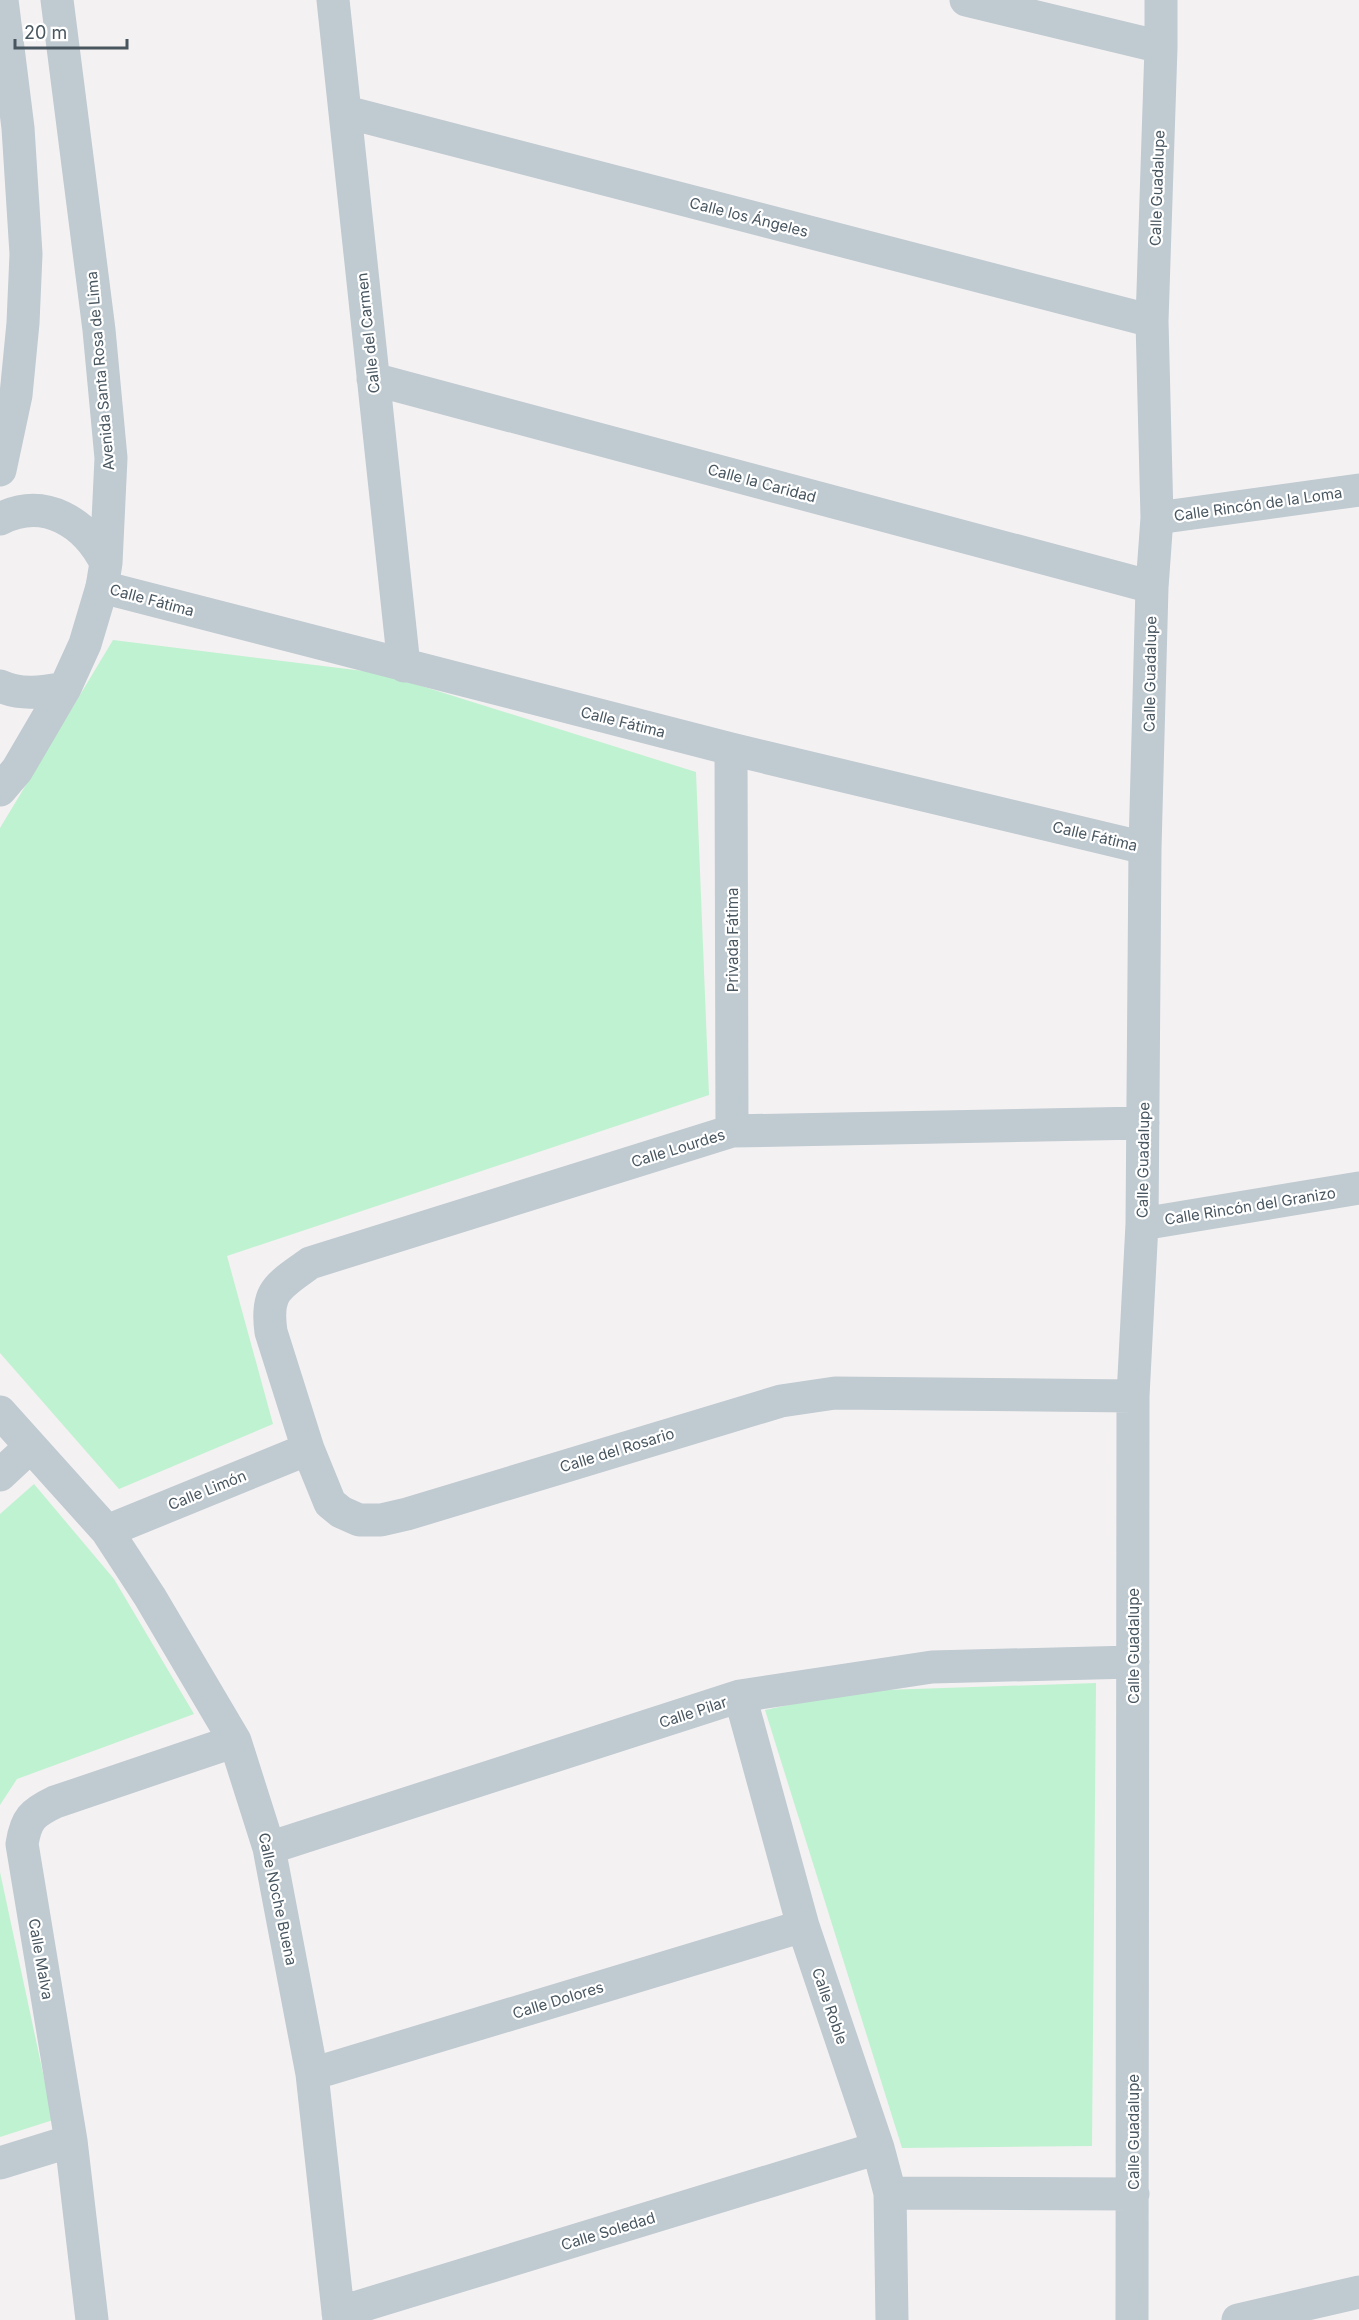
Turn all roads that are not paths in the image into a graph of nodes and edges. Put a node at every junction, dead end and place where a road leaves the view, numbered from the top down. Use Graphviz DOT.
graph roads {
  1 [pos="2,0"];
  2 [pos="57,0"];
  3 [pos="333,0"];
  4 [pos="966,0"];
  5 [pos="1161,0"];
  6 [pos="1161,47"];
  7 [pos="346,112"];
  8 [pos="1152,321"];
  9 [pos="373,379"];
  10 [pos="0,470"];
  11 [pos="1359,490"];
  12 [pos="1157,518"];
  13 [pos="0,519"];
  14 [pos="104,575"];
  15 [pos="1152,587"];
  16 [pos="404,666"];
  17 [pos="0,686"];
  18 [pos="65,688"];
  19 [pos="731,749"];
  20 [pos="0,790"];
  21 [pos="1145,848"];
  22 [pos="1143,1123"];
  23 [pos="732,1131"];
  24 [pos="1359,1188"];
  25 [pos="1142,1224"];
  26 [pos="274,1292"];
  27 [pos="1134,1396"];
  28 [pos="0,1412"];
  29 [pos="30,1448"];
  30 [pos="308,1449"];
  31 [pos="0,1475"];
  32 [pos="107,1531"];
  33 [pos="1133,1662"];
  34 [pos="740,1696"];
  35 [pos="235,1741"];
  36 [pos="269,1848"];
  37 [pos="803,1926"];
  38 [pos="312,2074"];
  39 [pos="71,2141"];
  40 [pos="878,2148"];
  41 [pos="0,2163"];
  42 [pos="890,2193"];
  43 [pos="1132,2194"];
  44 [pos="1359,2292"];
  45 [pos="339,2317"];
  46 [pos="92,2320"];
  47 [pos="892,2320"];
  48 [pos="1132,2320"];
  49 [pos="1238,2320"];
  1 -- 10 [label="street"];
  2 -- 14 [label="street, Avenida Santa Rosa de Lima"];
  3 -- 7 [label="street, Calle del Carmen"];
  4 -- 6 [label="street"];
  5 -- 6 [label="street, Calle Guadalupe"];
  6 -- 8 [label="street, Calle Guadalupe"];
  7 -- 8 [label="street, Calle los Ángeles"];
  7 -- 9 [label="street, Calle del Carmen"];
  8 -- 12 [label="street, Calle Guadalupe"];
  9 -- 15 [label="street, Calle la Caridad"];
  9 -- 16 [label="street, Calle del Carmen"];
  11 -- 12 [label="street, Calle Rincón de la Loma"];
  12 -- 15 [label="street, Calle Guadalupe"];
  13 -- 14 [label="street"];
  14 -- 16 [label="street, Calle Fátima"];
  14 -- 18 [label="street, Avenida Santa Rosa de Lima"];
  15 -- 21 [label="street, Calle Guadalupe"];
  16 -- 19 [label="street, Calle Fátima"];
  17 -- 18 [label="street"];
  18 -- 20 [label="street, Avenida Santa Rosa de Lima"];
  19 -- 21 [label="street, Calle Fátima"];
  19 -- 23 [label="street, Privada Fátima"];
  21 -- 22 [label="street, Calle Guadalupe"];
  22 -- 23 [label="street, Calle Lourdes"];
  22 -- 25 [label="street, Calle Guadalupe"];
  23 -- 26 [label="street, Calle Lourdes"];
  24 -- 25 [label="street, Calle Rincón del Granizo"];
  25 -- 27 [label="street, Calle Guadalupe"];
  26 -- 30 [label="street, Calle del Rosario"];
  27 -- 30 [label="street, Calle del Rosario"];
  27 -- 33 [label="street, Calle Guadalupe"];
  28 -- 29 [label="street, Calle Noche Buena"];
  29 -- 31 [label="street"];
  29 -- 32 [label="street, Calle Noche Buena"];
  30 -- 32 [label="street, Calle Limón"];
  32 -- 35 [label="street, Calle Noche Buena"];
  33 -- 34 [label="street, Calle Pilar"];
  33 -- 43 [label="street, Calle Guadalupe"];
  34 -- 36 [label="street, Calle Pilar"];
  34 -- 37 [label="street, Calle Roble"];
  35 -- 36 [label="street, Calle Noche Buena"];
  35 -- 39 [label="street, Calle Malva"];
  36 -- 38 [label="street, Calle Noche Buena"];
  37 -- 38 [label="street, Calle Dolores"];
  37 -- 40 [label="street, Calle Roble"];
  38 -- 45 [label="street, Calle Noche Buena"];
  39 -- 41 [label="street"];
  39 -- 46 [label="street, Calle Malva"];
  40 -- 42 [label="street, Calle Roble"];
  40 -- 45 [label="street, Calle Soledad"];
  42 -- 43 [label="street"];
  42 -- 47 [label="street, Calle Roble"];
  43 -- 48 [label="street, Calle Guadalupe"];
  44 -- 49 [label="street"];
}
